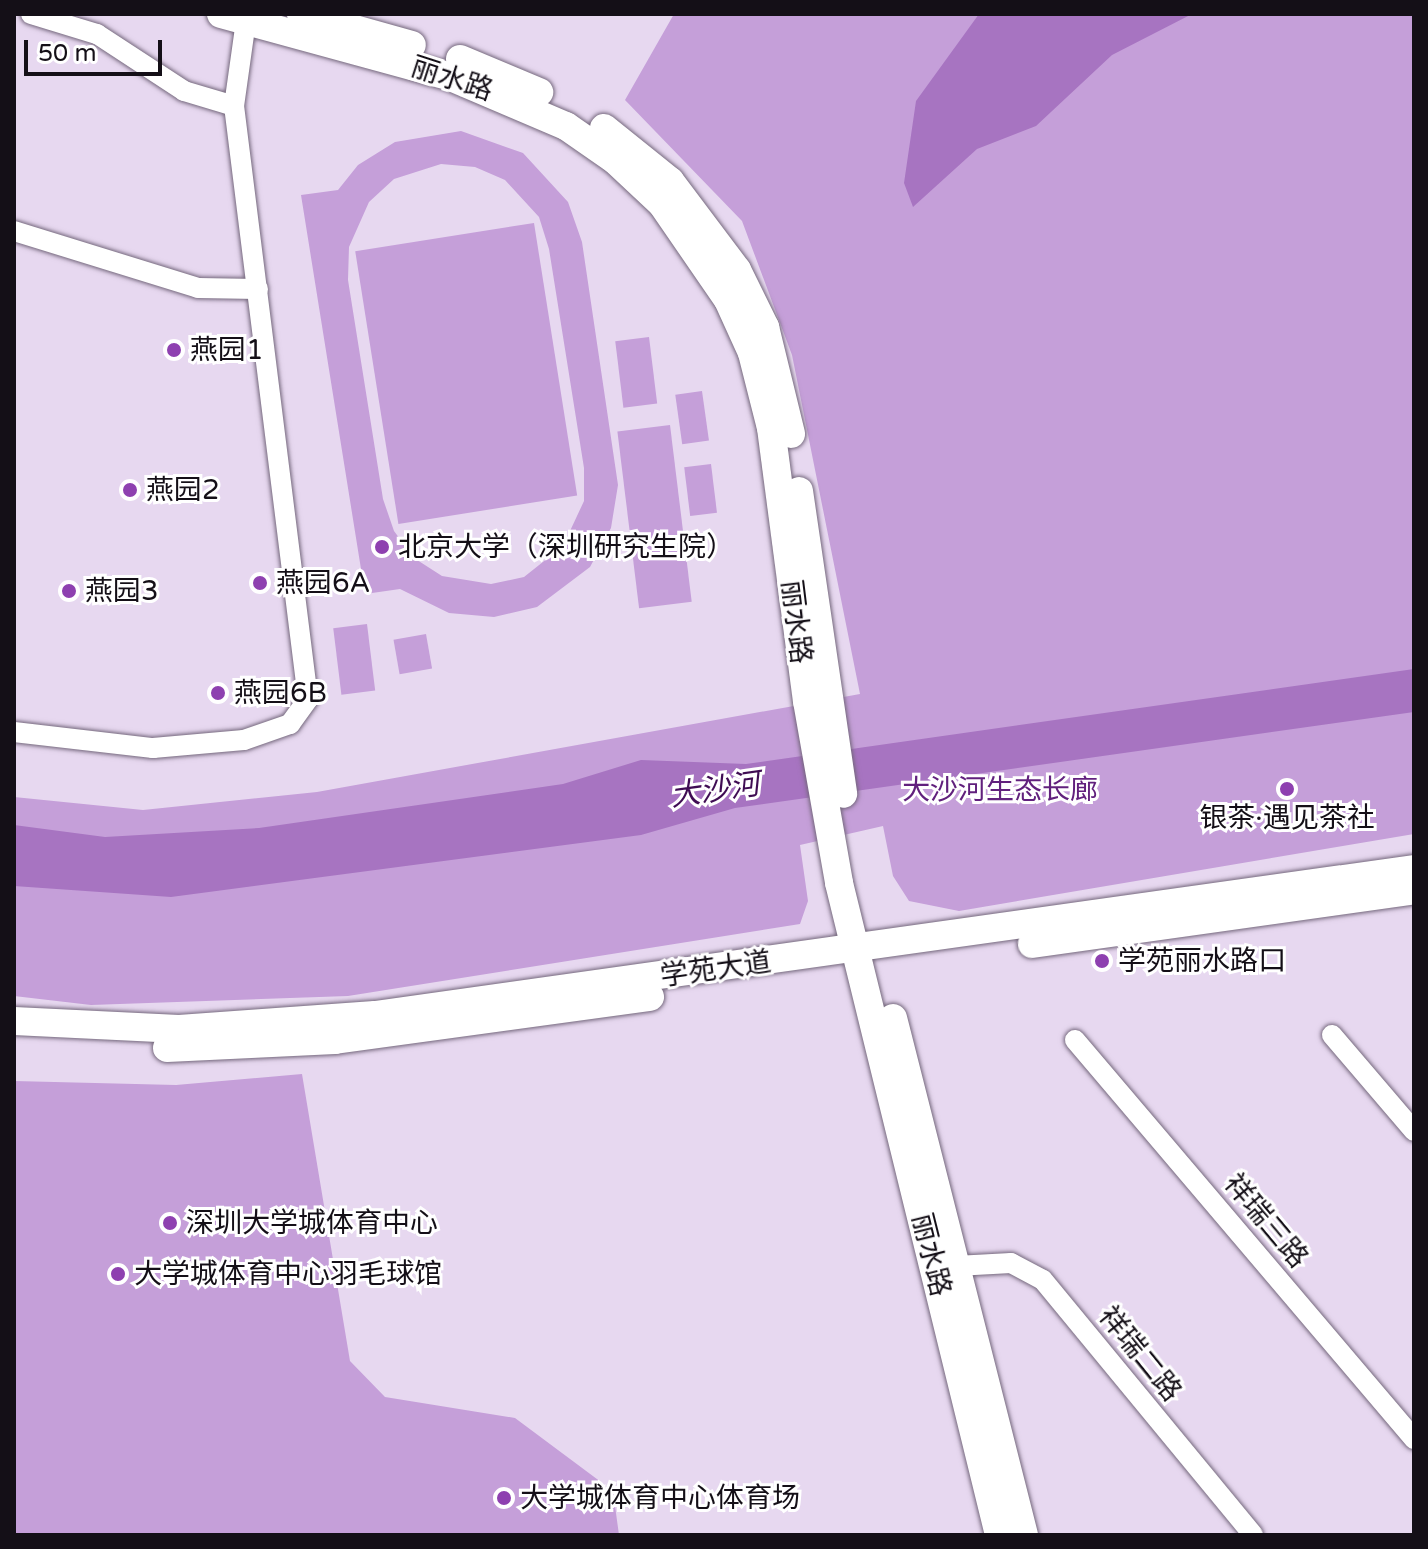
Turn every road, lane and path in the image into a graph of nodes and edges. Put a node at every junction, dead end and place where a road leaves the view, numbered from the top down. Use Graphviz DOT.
graph roads {
  1 [pos="31,14"];
  2 [pos="301,14"];
  3 [pos="234,17"];
  4 [pos="234,106"];
  5 [pos="14,231"];
  6 [pos="258,289"];
  7 [pos="816,700"];
  8 [pos="14,732"];
  9 [pos="1414,869"];
  10 [pos="1414,890"];
  11 [pos="868,957"];
  12 [pos="14,1021"];
  13 [pos="1332,1035"];
  14 [pos="14,1040"];
  15 [pos="1075,1040"];
  16 [pos="1414,1131"];
  17 [pos="956,1266"];
  18 [pos="1414,1439"];
  19 [pos="999,1535"];
  20 [pos="1024,1535"];
  21 [pos="1253,1535"];
  1 -- 4 [label="street"];
  2 -- 7 [label="main road, 丽水路"];
  3 -- 4 [label="street"];
  3 -- 7 [label="main road, 丽水路"];
  4 -- 6 [label="street"];
  5 -- 6 [label="street"];
  6 -- 8 [label="street"];
  7 -- 11 [label="main road, 丽水路"];
  9 -- 11 [label="main road, 学苑大道"];
  10 -- 11 [label="main road, 学苑大道"];
  11 -- 12 [label="main road, 学苑大道"];
  11 -- 14 [label="main road, 学苑大道"];
  11 -- 17 [label="main road, 丽水路"];
  11 -- 19 [label="main road, 丽水路"];
  13 -- 16 [label="street"];
  15 -- 18 [label="street, 祥瑞三路"];
  17 -- 20 [label="main road, 丽水路"];
  17 -- 21 [label="street, 祥瑞二路"];
}
